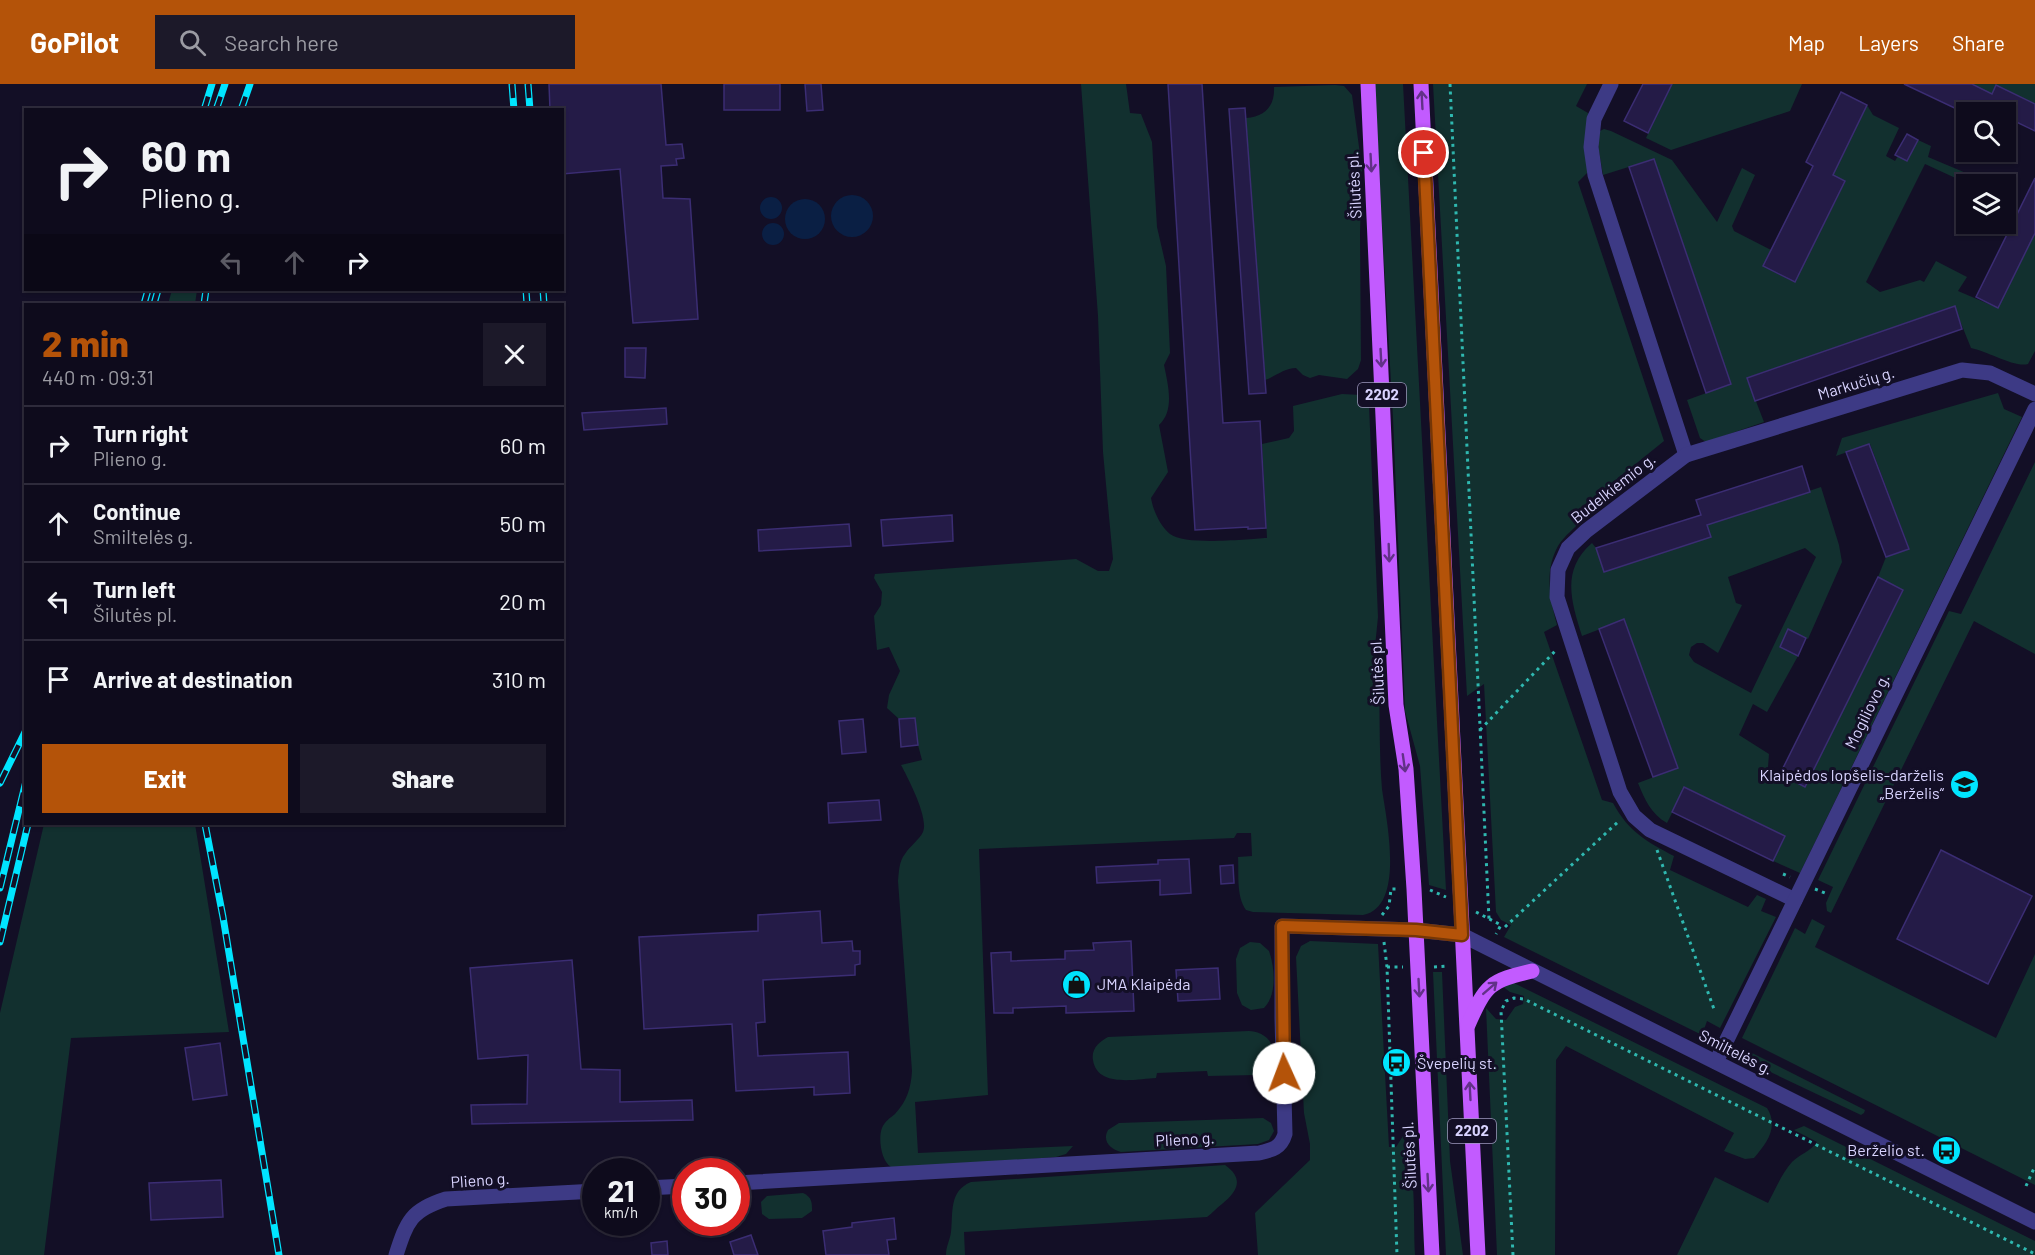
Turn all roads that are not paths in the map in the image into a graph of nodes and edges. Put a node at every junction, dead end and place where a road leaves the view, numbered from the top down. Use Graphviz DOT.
graph roads {
  1 [pos="1368,84"];
  2 [pos="1421,84"];
  3 [pos="1611,84"];
  4 [pos="2035,394"];
  5 [pos="2035,409"];
  6 [pos="1686,455"];
  7 [pos="1795,900"];
  8 [pos="1416,930"];
  9 [pos="1462,935"];
  10 [pos="1532,971"];
  11 [pos="1467,1028"];
  12 [pos="1716,1062"];
  13 [pos="750,1182"];
  14 [pos="582,1192"];
  15 [pos="2035,1222"];
  16 [pos="396,1255"];
  17 [pos="1432,1255"];
  18 [pos="1478,1255"];
  1 -- 8 [label="main road, Šilutės pl. / 2202, one-way"];
  9 -- 2 [label="main road, 2202, one-way"];
  3 -- 6 [label="street"];
  4 -- 6 [label="street, Markučių g."];
  5 -- 7 [label="street, Mogiliovo g."];
  6 -- 7 [label="street, Budelkiemio g."];
  7 -- 12 [label="street, Mogiliovo g."];
  8 -- 9 [label="street, Smiltelės g."];
  8 -- 13 [label="street, Plieno g."];
  8 -- 17 [label="main road, Šilutės pl. / 2202, one-way"];
  9 -- 10 [label="street, Smiltelės g."];
  9 -- 11 [label="main road, 2202"];
  11 -- 10 [label="main road, one-way"];
  10 -- 12 [label="street, Smiltelės g."];
  18 -- 11 [label="main road, 2202, one-way"];
  12 -- 15 [label="street, Smiltelės g."];
  14 -- 16 [label="street, Plieno g."];
}
